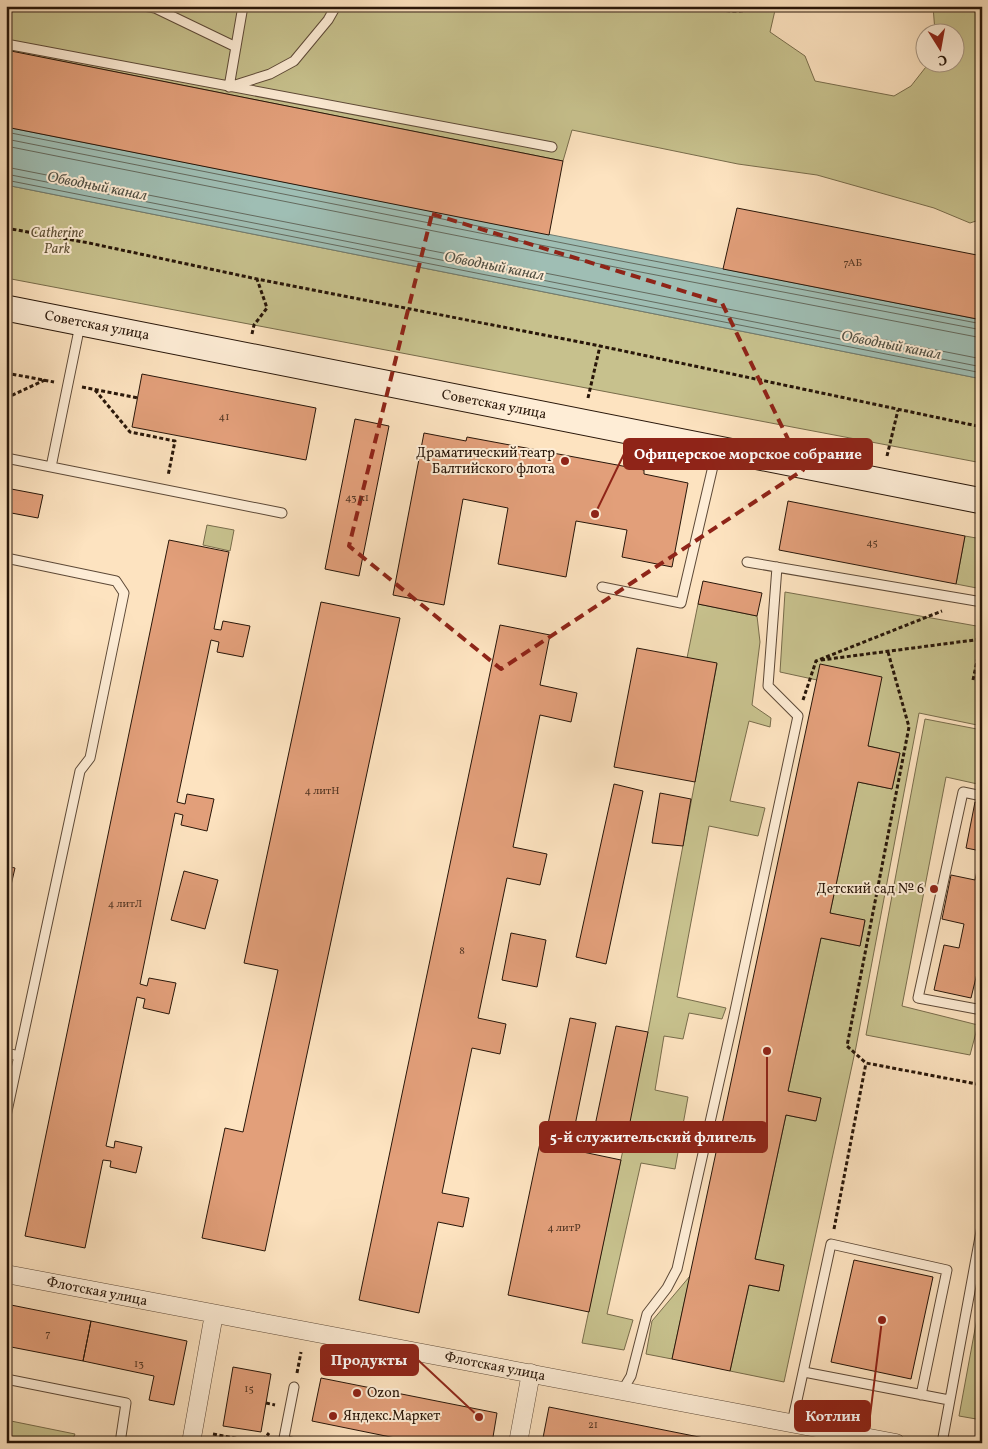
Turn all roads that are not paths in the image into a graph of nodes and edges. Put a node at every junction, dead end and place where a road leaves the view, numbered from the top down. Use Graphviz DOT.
graph roads {
  1 [pos="144,6"];
  2 [pos="244,6"];
  3 [pos="336,6"];
  4 [pos="6,44"];
  5 [pos="236,48"];
  6 [pos="229,87"];
  7 [pos="552,148"];
  8 [pos="6,308"];
  9 [pos="81,323"];
  10 [pos="717,449"];
  11 [pos="6,458"];
  12 [pos="51,467"];
  13 [pos="982,501"];
  14 [pos="282,513"];
  15 [pos="6,558"];
  16 [pos="747,562"];
  17 [pos="778,567"];
  18 [pos="602,587"];
  19 [pos="982,602"];
  20 [pos="982,796"];
  21 [pos="982,1010"];
  22 [pos="6,1054"];
  23 [pos="19,1056"];
  24 [pos="6,1116"];
  25 [pos="982,1226"];
  26 [pos="6,1274"];
  27 [pos="214,1314"];
  28 [pos="804,1372"];
  29 [pos="530,1373"];
  30 [pos="6,1379"];
  31 [pos="294,1388"];
  32 [pos="622,1391"];
  33 [pos="921,1395"];
  34 [pos="949,1400"];
  35 [pos="792,1423"];
  36 [pos="862,1440"];
  37 [pos="284,1442"];
  38 [pos="120,1443"];
  39 [pos="190,1443"];
  40 [pos="295,1443"];
  41 [pos="518,1443"];
  42 [pos="896,1443"];
  43 [pos="942,1443"];
  1 -- 5 [label="lane"];
  2 -- 5 [label="lane"];
  3 -- 6 [label="lane"];
  4 -- 6 [label="lane"];
  5 -- 6 [label="lane"];
  6 -- 7 [label="lane"];
  8 -- 9 [label="street, Советская улица"];
  9 -- 10 [label="street, Советская улица"];
  9 -- 12 [label="lane"];
  10 -- 13 [label="street, Советская улица"];
  10 -- 18 [label="lane"];
  11 -- 12 [label="lane"];
  12 -- 14 [label="lane"];
  15 -- 23 [label="lane"];
  16 -- 17 [label="lane"];
  17 -- 19 [label="lane"];
  17 -- 32 [label="lane"];
  20 -- 21 [label="lane"];
  22 -- 23 [label="lane"];
  23 -- 24 [label="lane"];
  25 -- 34 [label="lane"];
  26 -- 27 [label="street, Флотская улица"];
  27 -- 29 [label="street, Флотская улица"];
  27 -- 39 [label="street"];
  28 -- 33 [label="lane"];
  28 -- 33 [label="lane"];
  28 -- 35 [label="lane"];
  29 -- 32 [label="street, Флотская улица"];
  29 -- 41 [label="street"];
  30 -- 38 [label="lane"];
  31 -- 37 [label="lane"];
  32 -- 35 [label="street, Флотская улица"];
  33 -- 34 [label="lane"];
  34 -- 43 [label="lane"];
  35 -- 36 [label="street, Флотская улица"];
  36 -- 42 [label="street, Флотская улица"];
  37 -- 40 [label="lane"];
}
